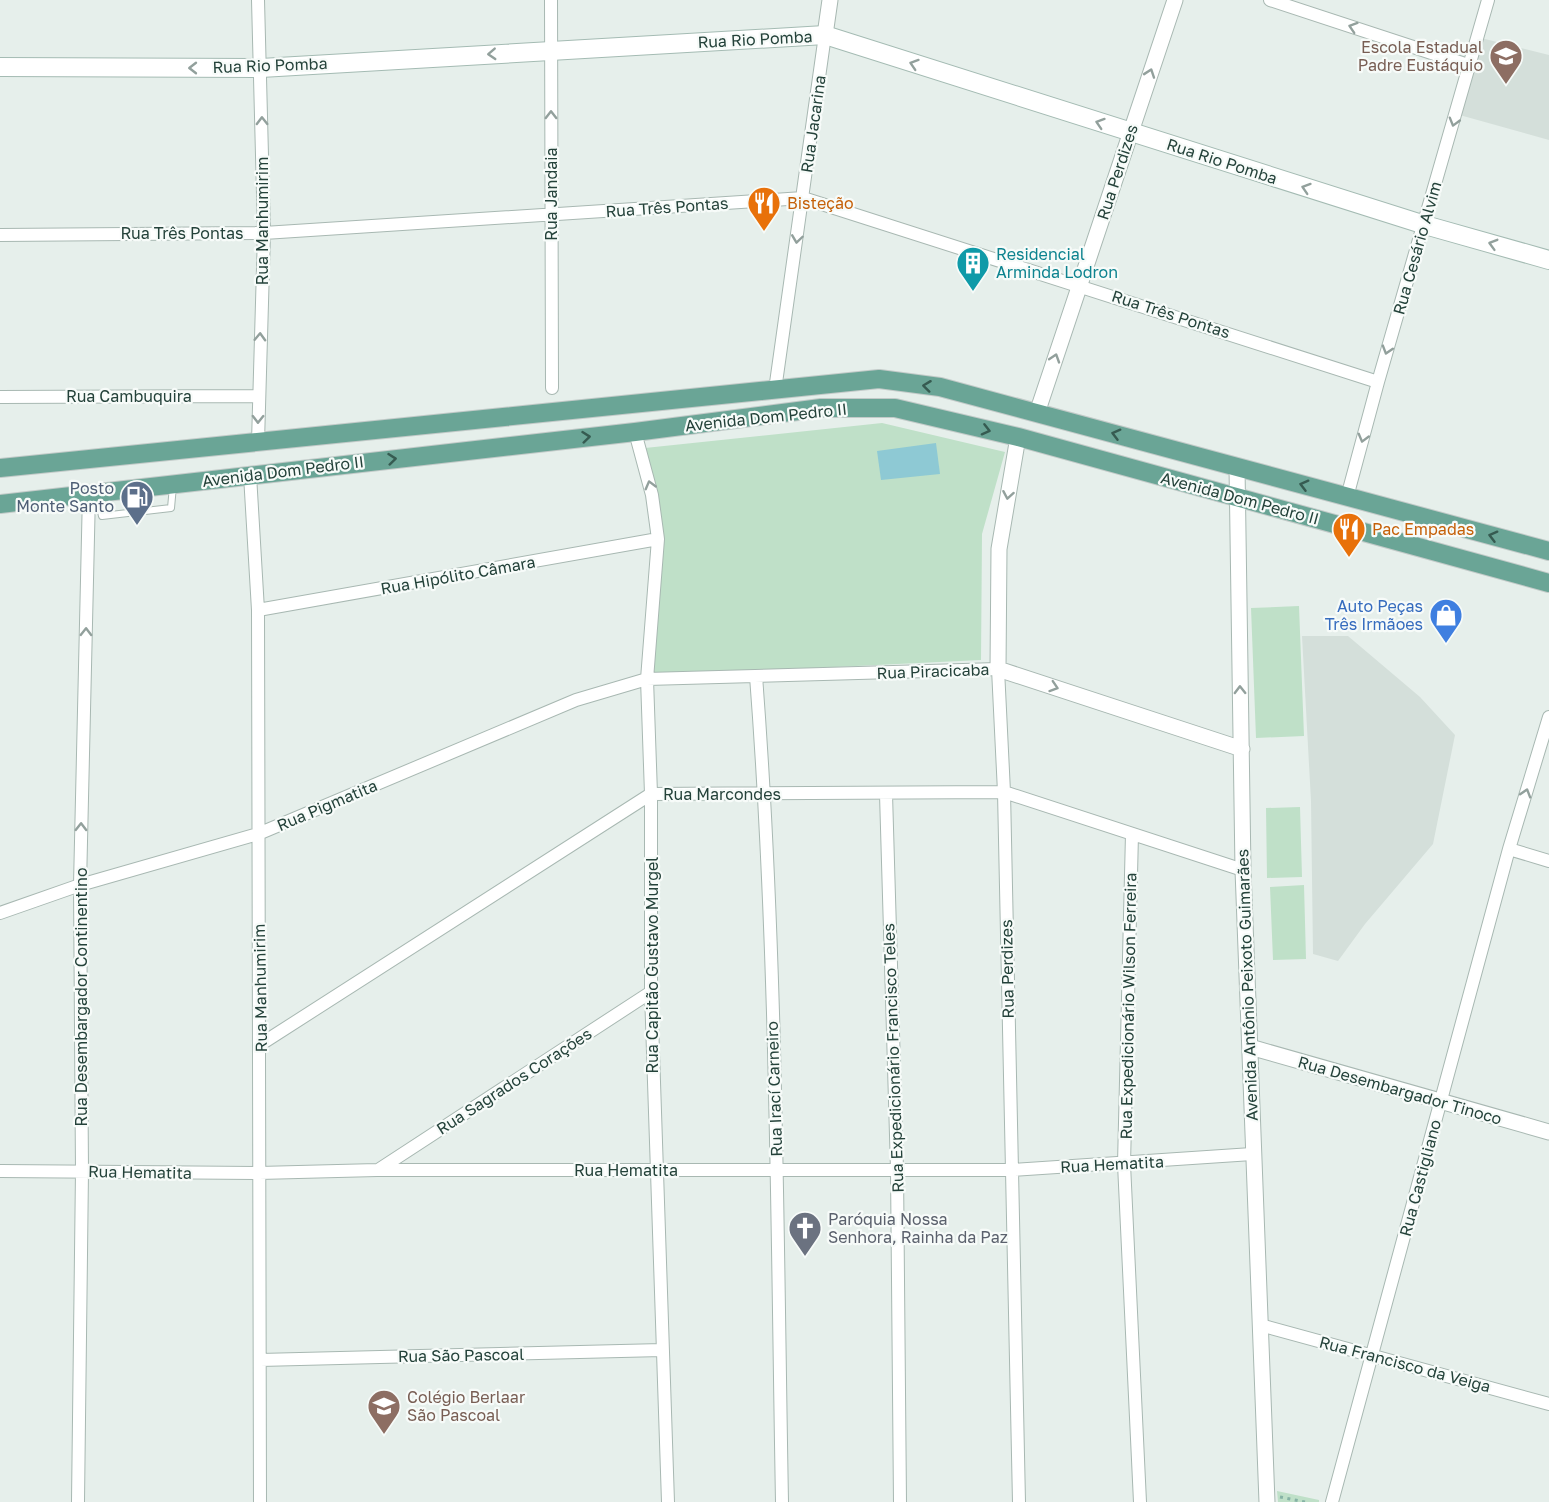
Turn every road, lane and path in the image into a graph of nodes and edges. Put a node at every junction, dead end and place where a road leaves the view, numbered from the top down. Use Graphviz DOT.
graph roads {
  1 [pos="258,0"];
  2 [pos="551,0"];
  3 [pos="830,0"];
  4 [pos="1175,0"];
  5 [pos="1270,0"];
  6 [pos="1488,0"];
  7 [pos="825,35"];
  8 [pos="550,50"];
  9 [pos="1468,65"];
  10 [pos="0,68"];
  11 [pos="261,68"];
  12 [pos="1130,132"];
  13 [pos="803,198"];
  14 [pos="550,215"];
  15 [pos="1425,225"];
  16 [pos="264,233"];
  17 [pos="0,235"];
  18 [pos="1549,260"];
  19 [pos="1079,284"];
  20 [pos="1378,382"];
  21 [pos="552,388"];
  22 [pos="775,390"];
  23 [pos="258,396"];
  24 [pos="0,397"];
  25 [pos="1037,413"];
  26 [pos="636,432"];
  27 [pos="1018,437"];
  28 [pos="258,442"];
  29 [pos="1237,467"];
  30 [pos="0,468"];
  31 [pos="250,475"];
  32 [pos="92,492"];
  33 [pos="1347,497"];
  34 [pos="1236,498"];
  35 [pos="0,504"];
  36 [pos="658,539"];
  37 [pos="1549,551"];
  38 [pos="1549,583"];
  39 [pos="258,610"];
  40 [pos="998,669"];
  41 [pos="756,676"];
  42 [pos="647,679"];
  43 [pos="1549,717"];
  44 [pos="1242,749"];
  45 [pos="1004,792"];
  46 [pos="765,793"];
  47 [pos="651,794"];
  48 [pos="886,794"];
  49 [pos="258,834"];
  50 [pos="1132,834"];
  51 [pos="1509,849"];
  52 [pos="1549,861"];
  53 [pos="1243,870"];
  54 [pos="80,885"];
  55 [pos="0,913"];
  56 [pos="651,992"];
  57 [pos="261,1044"];
  58 [pos="1250,1047"];
  59 [pos="1441,1102"];
  60 [pos="1549,1132"];
  61 [pos="1252,1154"];
  62 [pos="1124,1164"];
  63 [pos="897,1169"];
  64 [pos="377,1170"];
  65 [pos="655,1170"];
  66 [pos="1012,1170"];
  67 [pos="0,1171"];
  68 [pos="82,1171"];
  69 [pos="776,1171"];
  70 [pos="259,1173"];
  71 [pos="1260,1325"];
  72 [pos="662,1350"];
  73 [pos="1372,1355"];
  74 [pos="260,1360"];
  75 [pos="1549,1404"];
  76 [pos="1267,1498"];
  77 [pos="78,1502"];
  78 [pos="260,1502"];
  79 [pos="668,1502"];
  80 [pos="782,1502"];
  81 [pos="900,1502"];
  82 [pos="1019,1502"];
  83 [pos="1140,1502"];
  84 [pos="1305,1502"];
  85 [pos="1332,1502"];
  1 -- 11 [label="street, Rua Manhumirim"];
  2 -- 8 [label="street, Rua Jandaia"];
  3 -- 7 [label="street, Rua Jacarina"];
  12 -- 4 [label="street, Rua Perdizes, one-way"];
  9 -- 5 [label="street, one-way"];
  6 -- 9 [label="street, Rua Cesário Alvim"];
  7 -- 8 [label="main road, Rua Rio Pomba"];
  12 -- 7 [label="main road, Rua Rio Pomba, one-way"];
  7 -- 13 [label="street, Rua Jacarina"];
  8 -- 11 [label="main road, Rua Rio Pomba, one-way"];
  14 -- 8 [label="street, Rua Jandaia, one-way"];
  9 -- 15 [label="street, Rua Cesário Alvim, one-way"];
  11 -- 10 [label="main road, Rua Rio Pomba, one-way"];
  16 -- 11 [label="street, Rua Manhumirim, one-way"];
  15 -- 12 [label="main road, Rua Rio Pomba, one-way"];
  12 -- 19 [label="street, Rua Perdizes"];
  13 -- 14 [label="street, Rua Três Pontas"];
  13 -- 19 [label="street, Rua Três Pontas"];
  13 -- 22 [label="street, Rua Jacarina, one-way"];
  14 -- 16 [label="street, Rua Três Pontas"];
  14 -- 21 [label="street, Rua Jandaia"];
  18 -- 15 [label="main road, Rua Rio Pomba, one-way"];
  15 -- 20 [label="street, Rua Cesário Alvim, one-way"];
  16 -- 17 [label="street, Rua Três Pontas"];
  23 -- 16 [label="street, Rua Manhumirim, one-way"];
  19 -- 20 [label="street, Rua Três Pontas"];
  25 -- 19 [label="street, Rua Perdizes, one-way"];
  20 -- 33 [label="street, Rua Cesário Alvim, one-way"];
  25 -- 22 [label="main road, Avenida Dom Pedro II, one-way"];
  22 -- 28 [label="main road, Avenida Dom Pedro II"];
  23 -- 24 [label="street, Rua Cambuquira"];
  23 -- 28 [label="street, Rua Manhumirim, one-way"];
  29 -- 25 [label="main road, Avenida Dom Pedro II, one-way"];
  26 -- 27 [label="main road, Avenida Dom Pedro II, one-way"];
  31 -- 26 [label="main road, Avenida Dom Pedro II, one-way"];
  36 -- 26 [label="street, Rua Capitão Gustavo Murgel, one-way"];
  27 -- 34 [label="main road, Avenida Dom Pedro II"];
  27 -- 40 [label="street, Rua Perdizes, one-way"];
  28 -- 30 [label="main road, Avenida Dom Pedro II"];
  33 -- 29 [label="main road, Avenida Dom Pedro II, one-way"];
  29 -- 34 [label="street, Avenida Antônio Peixoto Guimarães"];
  31 -- 32 [label="main road, Avenida Dom Pedro II"];
  31 -- 39 [label="street, Rua Manhumirim"];
  32 -- 35 [label="main road, Avenida Dom Pedro II"];
  54 -- 32 [label="street, Rua Desembargador Continentino, one-way"];
  37 -- 33 [label="main road, Avenida Dom Pedro II, one-way"];
  34 -- 38 [label="main road, Avenida Dom Pedro II"];
  44 -- 34 [label="street, Avenida Antônio Peixoto Guimarães, one-way"];
  36 -- 39 [label="street, Rua Hipólito Câmara"];
  36 -- 42 [label="street, Rua Capitão Gustavo Murgel"];
  39 -- 49 [label="street, Rua Manhumirim"];
  40 -- 41 [label="street, Rua Piracicaba"];
  40 -- 44 [label="street, Rua Piracicaba, one-way"];
  40 -- 45 [label="street, Rua Perdizes"];
  41 -- 42 [label="street, Rua Piracicaba"];
  41 -- 46 [label="street, Rua Irací Carneiro"];
  42 -- 47 [label="street, Rua Capitão Gustavo Murgel"];
  42 -- 49 [label="street, Rua Pigmatita"];
  51 -- 43 [label="street, Rua Castigliano, one-way"];
  44 -- 53 [label="street, Avenida Antônio Peixoto Guimarães"];
  45 -- 48 [label="street, Rua Marcondes"];
  45 -- 50 [label="street, Rua Marcondes"];
  45 -- 66 [label="street, Rua Perdizes"];
  46 -- 47 [label="street, Rua Marcondes"];
  46 -- 48 [label="street, Rua Marcondes"];
  46 -- 69 [label="street, Rua Irací Carneiro"];
  47 -- 56 [label="street, Rua Capitão Gustavo Murgel"];
  47 -- 57 [label="street, Rua Marcondes"];
  48 -- 63 [label="street, Rua Expedicionário Francisco Teles"];
  49 -- 54 [label="street, Rua Pigmatita"];
  49 -- 57 [label="street, Rua Manhumirim"];
  50 -- 53 [label="street, Rua Marcondes"];
  50 -- 62 [label="street, Rua Expedicionário Wilson Ferreira"];
  51 -- 52 [label="street"];
  51 -- 59 [label="street, Rua Castigliano"];
  53 -- 58 [label="street, Avenida Antônio Peixoto Guimarães"];
  54 -- 55 [label="street, Rua Pigmatita"];
  54 -- 68 [label="street, Rua Desembargador Continentino"];
  56 -- 64 [label="street, Rua Sagrados Corações"];
  56 -- 65 [label="street, Rua Capitão Gustavo Murgel"];
  57 -- 70 [label="street, Rua Manhumirim"];
  58 -- 59 [label="street, Rua Desembargador Tinoco"];
  58 -- 61 [label="street, Avenida Antônio Peixoto Guimarães"];
  59 -- 60 [label="street, Rua Desembargador Tinoco"];
  59 -- 73 [label="street, Rua Castigliano"];
  61 -- 62 [label="street, Rua Hematita"];
  61 -- 71 [label="street, Avenida Antônio Peixoto Guimarães"];
  62 -- 66 [label="street, Rua Hematita"];
  62 -- 83 [label="street, Rua Expedicionário Wilson Ferreira"];
  63 -- 66 [label="street, Rua Hematita"];
  63 -- 69 [label="street, Rua Hematita"];
  63 -- 81 [label="street, Rua Expedicionário Francisco Teles"];
  64 -- 65 [label="street, Rua Hematita"];
  64 -- 70 [label="street, Rua Hematita"];
  65 -- 69 [label="street, Rua Hematita"];
  65 -- 72 [label="street, Rua Capitão Gustavo Murgel"];
  66 -- 82 [label="street, Rua Perdizes"];
  67 -- 68 [label="street, Rua Hematita"];
  68 -- 70 [label="street, Rua Hematita"];
  68 -- 77 [label="street, Rua Desembargador Continentino"];
  69 -- 80 [label="street, Rua Irací Carneiro"];
  70 -- 74 [label="street, Rua Manhumirim"];
  71 -- 73 [label="street, Rua Francisco da Veiga"];
  71 -- 76 [label="street, Avenida Antônio Peixoto Guimarães"];
  72 -- 74 [label="street, Rua São Pascoal"];
  72 -- 79 [label="street, Rua Capitão Gustavo Murgel"];
  73 -- 75 [label="street, Rua Francisco da Veiga"];
  73 -- 85 [label="street, Rua Castigliano"];
  74 -- 78 [label="street, Rua Manhumirim"];
  76 -- 84 [label="path"];
}
